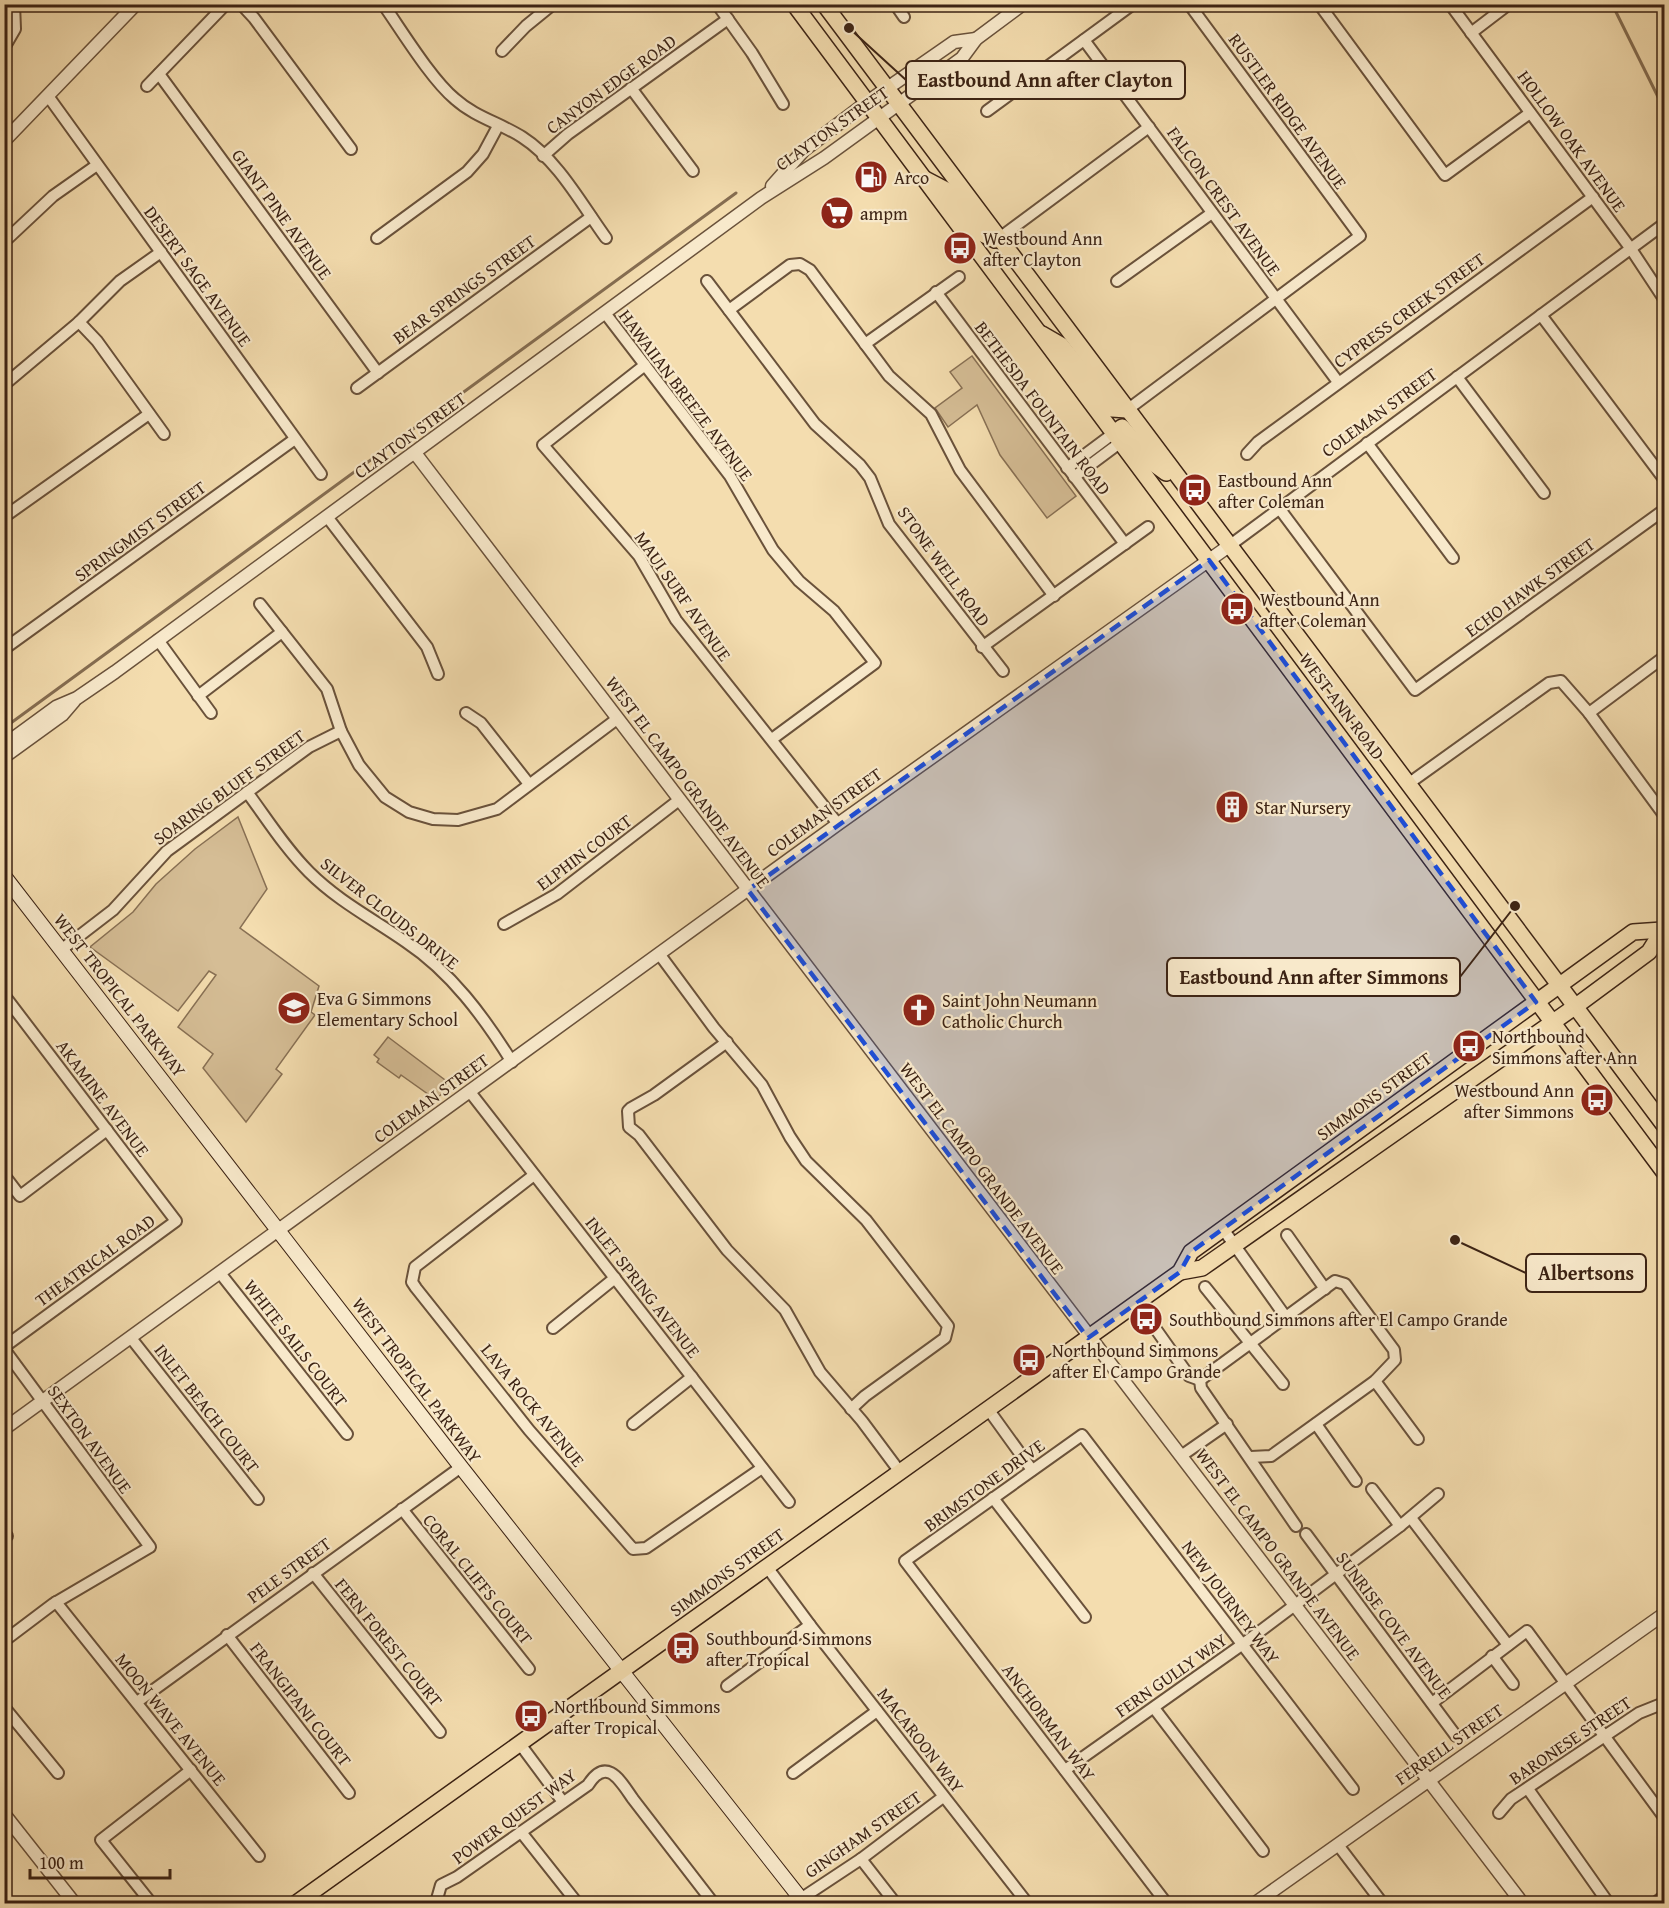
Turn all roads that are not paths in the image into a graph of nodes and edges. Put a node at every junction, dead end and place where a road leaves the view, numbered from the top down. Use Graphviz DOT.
graph roads {
  1 [pos="14,4"];
  2 [pos="136,4"];
  3 [pos="226,4"];
  4 [pos="241,4"];
  5 [pos="383,4"];
  6 [pos="553,4"];
  7 [pos="717,4"];
  8 [pos="794,4"];
  9 [pos="824,4"];
  10 [pos="895,4"];
  11 [pos="1023,4"];
  12 [pos="1133,4"];
  13 [pos="1189,4"];
  14 [pos="1319,4"];
  15 [pos="1450,4"];
  16 [pos="1509,4"];
  17 [pos="904,17"];
  18 [pos="728,19"];
  19 [pos="1471,33"];
  20 [pos="976,39"];
  21 [pos="1084,40"];
  22 [pos="4,48"];
  23 [pos="502,51"];
  24 [pos="159,74"];
  25 [pos="147,86"];
  26 [pos="631,88"];
  27 [pos="886,91"];
  28 [pos="48,96"];
  29 [pos="783,104"];
  30 [pos="867,104"];
  31 [pos="897,105"];
  32 [pos="987,111"];
  33 [pos="1530,113"];
  34 [pos="878,118"];
  35 [pos="498,126"];
  36 [pos="1149,127"];
  37 [pos="4,141"];
  38 [pos="351,149"];
  39 [pos="804,150"];
  40 [pos="543,156"];
  41 [pos="814,164"];
  42 [pos="97,165"];
  43 [pos="693,171"];
  44 [pos="922,178"];
  45 [pos="1593,197"];
  46 [pos="761,198"];
  47 [pos="1212,213"];
  48 [pos="591,217"];
  49 [pos="1665,224"];
  50 [pos="377,238"];
  51 [pos="606,238"];
  52 [pos="998,239"];
  53 [pos="4,242"];
  54 [pos="1631,249"];
  55 [pos="161,252"];
  56 [pos="958,277"];
  57 [pos="707,280"];
  58 [pos="1117,281"];
  59 [pos="936,292"];
  60 [pos="1275,298"];
  61 [pos="1665,299"];
  62 [pos="729,310"];
  63 [pos="605,313"];
  64 [pos="1542,315"];
  65 [pos="79,322"];
  66 [pos="1037,331"];
  67 [pos="865,344"];
  68 [pos="645,366"];
  69 [pos="378,373"];
  70 [pos="1457,377"];
  71 [pos="1338,382"];
  72 [pos="4,385"];
  73 [pos="357,388"];
  74 [pos="1127,410"];
  75 [pos="149,414"];
  76 [pos="164,434"];
  77 [pos="1117,438"];
  78 [pos="296,439"];
  79 [pos="1367,443"];
  80 [pos="415,453"];
  81 [pos="1247,454"];
  82 [pos="1067,468"];
  83 [pos="321,474"];
  84 [pos="1074,477"];
  85 [pos="1665,479"];
  86 [pos="1185,488"];
  87 [pos="1544,493"];
  88 [pos="1279,508"];
  89 [pos="1665,510"];
  90 [pos="4,518"];
  91 [pos="328,518"];
  92 [pos="1148,527"];
  93 [pos="1125,544"];
  94 [pos="1228,546"];
  95 [pos="1453,558"];
  96 [pos="1209,560"];
  97 [pos="1054,596"];
  98 [pos="260,604"];
  99 [pos="282,632"];
  100 [pos="158,640"];
  101 [pos="982,647"];
  102 [pos="4,649"];
  103 [pos="1665,657"];
  104 [pos="1003,671"];
  105 [pos="438,674"];
  106 [pos="198,696"];
  107 [pos="77,698"];
  108 [pos="1589,712"];
  109 [pos="211,713"];
  110 [pos="466,713"];
  111 [pos="617,719"];
  112 [pos="341,731"];
  113 [pos="772,740"];
  114 [pos="4,745"];
  115 [pos="4,757"];
  116 [pos="529,784"];
  117 [pos="1408,784"];
  118 [pos="247,792"];
  119 [pos="679,800"];
  120 [pos="1388,800"];
  121 [pos="1665,815"];
  122 [pos="838,824"];
  123 [pos="4,876"];
  124 [pos="748,890"];
  125 [pos="504,924"];
  126 [pos="1663,929"];
  127 [pos="61,950"];
  128 [pos="660,955"];
  129 [pos="1561,984"];
  130 [pos="4,995"];
  131 [pos="1536,1002"];
  132 [pos="1576,1006"];
  133 [pos="1552,1023"];
  134 [pos="727,1042"];
  135 [pos="512,1062"];
  136 [pos="470,1092"];
  137 [pos="1665,1125"];
  138 [pos="107,1130"];
  139 [pos="1665,1172"];
  140 [pos="4,1175"];
  141 [pos="534,1175"];
  142 [pos="176,1221"];
  143 [pos="1223,1229"];
  144 [pos="280,1230"];
  145 [pos="1287,1235"];
  146 [pos="1235,1245"];
  147 [pos="1180,1272"];
  148 [pos="220,1273"];
  149 [pos="615,1278"];
  150 [pos="1205,1287"];
  151 [pos="1325,1288"];
  152 [pos="1286,1316"];
  153 [pos="553,1328"];
  154 [pos="1155,1328"];
  155 [pos="131,1338"];
  156 [pos="1088,1338"];
  157 [pos="1252,1342"];
  158 [pos="4,1348"];
  159 [pos="692,1377"];
  160 [pos="1200,1380"];
  161 [pos="1375,1381"];
  162 [pos="1283,1384"];
  163 [pos="42,1402"];
  164 [pos="851,1409"];
  165 [pos="988,1409"];
  166 [pos="633,1424"];
  167 [pos="1227,1424"];
  168 [pos="1316,1424"];
  169 [pos="4,1429"];
  170 [pos="346,1434"];
  171 [pos="1082,1435"];
  172 [pos="1418,1438"];
  173 [pos="1181,1456"];
  174 [pos="1251,1457"];
  175 [pos="461,1467"];
  176 [pos="762,1468"];
  177 [pos="1032,1470"];
  178 [pos="900,1472"];
  179 [pos="1356,1481"];
  180 [pos="1372,1489"];
  181 [pos="1438,1494"];
  182 [pos="993,1498"];
  183 [pos="258,1499"];
  184 [pos="789,1503"];
  185 [pos="402,1509"];
  186 [pos="1411,1518"];
  187 [pos="1296,1526"];
  188 [pos="1400,1526"];
  189 [pos="1306,1534"];
  190 [pos="905,1561"];
  191 [pos="767,1567"];
  192 [pos="313,1573"];
  193 [pos="1336,1574"];
  194 [pos="56,1602"];
  195 [pos="1295,1605"];
  196 [pos="1665,1614"];
  197 [pos="1085,1617"];
  198 [pos="810,1625"];
  199 [pos="227,1635"];
  200 [pos="4,1641"];
  201 [pos="1243,1644"];
  202 [pos="1509,1645"];
  203 [pos="1492,1656"];
  204 [pos="529,1669"];
  205 [pos="622,1671"];
  206 [pos="1568,1683"];
  207 [pos="1513,1684"];
  208 [pos="728,1686"];
  209 [pos="136,1702"];
  210 [pos="1432,1703"];
  211 [pos="1665,1703"];
  212 [pos="4,1707"];
  213 [pos="1154,1707"];
  214 [pos="877,1711"];
  215 [pos="440,1732"];
  216 [pos="1456,1736"];
  217 [pos="1606,1736"];
  218 [pos="520,1744"];
  219 [pos="191,1770"];
  220 [pos="1065,1770"];
  221 [pos="58,1773"];
  222 [pos="793,1773"];
  223 [pos="1428,1779"];
  224 [pos="1353,1789"];
  225 [pos="1528,1789"];
  226 [pos="349,1793"];
  227 [pos="943,1797"];
  228 [pos="563,1802"];
  229 [pos="1499,1813"];
  230 [pos="4,1814"];
  231 [pos="1665,1817"];
  232 [pos="521,1832"];
  233 [pos="1338,1845"];
  234 [pos="1263,1851"];
  235 [pos="260,1856"];
  236 [pos="861,1859"];
  237 [pos="1665,1896"];
  238 [pos="439,1898"];
  239 [pos="799,1902"];
  240 [pos="298,1903"];
  241 [pos="75,1904"];
  242 [pos="152,1904"];
  243 [pos="578,1904"];
  244 [pos="714,1904"];
  245 [pos="896,1904"];
  246 [pos="1028,1904"];
  247 [pos="1167,1904"];
  248 [pos="1254,1904"];
  249 [pos="1383,1904"];
  250 [pos="1523,1904"];
  251 [pos="1610,1904"];
  252 [pos="1654,1904"];
  1 -- 22 [label="street"];
  2 -- 28 [label="street"];
  3 -- 24 [label="street"];
  4 -- 38 [label="street"];
  5 -- 35 [label="street"];
  6 -- 23 [label="street"];
  7 -- 18 [label="street"];
  8 -- 30 [label="main road, WEST ANN ROAD"];
  9 -- 27 [label="main road, WEST ANN ROAD"];
  10 -- 17 [label="street"];
  11 -- 20 [label="street, CLAYTON STREET"];
  12 -- 21 [label="street"];
  13 -- 60 [label="street, RUSTLER RIDGE AVENUE"];
  14 -- 33 [label="street"];
  15 -- 19 [label="street, HOLLOW OAK AVENUE"];
  16 -- 19 [label="street"];
  18 -- 26 [label="street, CANYON EDGE ROAD"];
  18 -- 29 [label="street"];
  19 -- 33 [label="street, HOLLOW OAK AVENUE"];
  20 -- 27 [label="street, CLAYTON STREET"];
  20 -- 31 [label="street, CLAYTON STREET"];
  21 -- 32 [label="street"];
  21 -- 36 [label="street, FALCON CREST AVENUE"];
  24 -- 25 [label="street"];
  24 -- 69 [label="street, GIANT PINE AVENUE"];
  26 -- 40 [label="street, CANYON EDGE ROAD"];
  26 -- 43 [label="street"];
  27 -- 30 [label="street, CLAYTON STREET"];
  27 -- 31 [label="main road, WEST ANN ROAD"];
  28 -- 37 [label="street"];
  28 -- 42 [label="street, DESERT SAGE AVENUE"];
  30 -- 34 [label="main road, WEST ANN ROAD"];
  30 -- 39 [label="street, CLAYTON STREET"];
  31 -- 34 [label="street, CLAYTON STREET"];
  31 -- 52 [label="main road, WEST ANN ROAD"];
  33 -- 45 [label="street, HOLLOW OAK AVENUE"];
  34 -- 41 [label="street, CLAYTON STREET"];
  34 -- 44 [label="main road, WEST ANN ROAD"];
  35 -- 40 [label="street"];
  35 -- 50 [label="street"];
  36 -- 47 [label="street, FALCON CREST AVENUE"];
  36 -- 52 [label="street"];
  39 -- 41 [label="street"];
  39 -- 46 [label="street, CLAYTON STREET"];
  40 -- 48 [label="street"];
  41 -- 46 [label="street, CLAYTON STREET"];
  42 -- 53 [label="street"];
  42 -- 55 [label="street, DESERT SAGE AVENUE"];
  44 -- 52 [label="main road"];
  44 -- 66 [label="main road, WEST ANN ROAD"];
  45 -- 54 [label="street, HOLLOW OAK AVENUE"];
  45 -- 71 [label="street, CYPRESS CREEK STREET"];
  46 -- 63 [label="street, CLAYTON STREET"];
  47 -- 58 [label="street"];
  47 -- 60 [label="street, FALCON CREST AVENUE"];
  48 -- 51 [label="street"];
  48 -- 69 [label="street, BEAR SPRINGS STREET"];
  49 -- 54 [label="street, COLEMAN STREET"];
  52 -- 74 [label="main road, WEST ANN ROAD"];
  54 -- 61 [label="street, HOLLOW OAK AVENUE"];
  54 -- 64 [label="street, COLEMAN STREET"];
  55 -- 65 [label="street"];
  55 -- 78 [label="street, DESERT SAGE AVENUE"];
  56 -- 59 [label="street"];
  57 -- 62 [label="street, STONE WELL ROAD"];
  59 -- 67 [label="street"];
  59 -- 82 [label="street, BETHESDA FOUNTAIN ROAD"];
  60 -- 71 [label="street, FALCON CREST AVENUE"];
  60 -- 74 [label="street"];
  62 -- 67 [label="street"];
  62 -- 101 [label="street, STONE WELL ROAD"];
  63 -- 68 [label="street, HAWAIIAN BREEZE AVENUE"];
  63 -- 80 [label="street, CLAYTON STREET"];
  64 -- 70 [label="street, COLEMAN STREET"];
  64 -- 85 [label="street"];
  65 -- 72 [label="street"];
  65 -- 75 [label="street"];
  66 -- 74 [label="main road"];
  66 -- 77 [label="main road, WEST ANN ROAD"];
  67 -- 97 [label="street"];
  68 -- 113 [label="street, MAUI SURF AVENUE"];
  68 -- 113 [label="street, HAWAIIAN BREEZE AVENUE"];
  69 -- 73 [label="street, BEAR SPRINGS STREET"];
  70 -- 79 [label="street, COLEMAN STREET"];
  70 -- 87 [label="street"];
  71 -- 81 [label="street, CYPRESS CREEK STREET"];
  74 -- 86 [label="main road, WEST ANN ROAD"];
  75 -- 76 [label="street"];
  75 -- 90 [label="street"];
  77 -- 82 [label="street"];
  77 -- 84 [label="street"];
  77 -- 86 [label="main road"];
  77 -- 96 [label="main road, WEST ANN ROAD"];
  78 -- 83 [label="street, DESERT SAGE AVENUE"];
  78 -- 102 [label="street, SPRINGMIST STREET"];
  79 -- 88 [label="street, COLEMAN STREET"];
  79 -- 95 [label="street"];
  80 -- 91 [label="street, CLAYTON STREET"];
  80 -- 111 [label="street, WEST EL CAMPO GRANDE AVENUE"];
  82 -- 84 [label="street, BETHESDA FOUNTAIN ROAD"];
  84 -- 93 [label="street, BETHESDA FOUNTAIN ROAD"];
  86 -- 94 [label="main road, WEST ANN ROAD"];
  88 -- 89 [label="street, ECHO HAWK STREET"];
  88 -- 94 [label="street, COLEMAN STREET"];
  91 -- 100 [label="street, CLAYTON STREET"];
  91 -- 105 [label="street"];
  92 -- 93 [label="street"];
  93 -- 97 [label="street"];
  94 -- 96 [label="street, COLEMAN STREET"];
  94 -- 117 [label="main road, WEST ANN ROAD"];
  96 -- 120 [label="main road, WEST ANN ROAD"];
  96 -- 122 [label="street, COLEMAN STREET"];
  97 -- 101 [label="street"];
  98 -- 99 [label="street"];
  99 -- 106 [label="street"];
  99 -- 112 [label="street"];
  100 -- 106 [label="street"];
  100 -- 107 [label="street, CLAYTON STREET"];
  101 -- 104 [label="street, STONE WELL ROAD"];
  103 -- 108 [label="street"];
  106 -- 109 [label="street"];
  107 -- 114 [label="street, CLAYTON STREET"];
  107 -- 115 [label="street, CLAYTON STREET"];
  108 -- 117 [label="street"];
  108 -- 121 [label="street"];
  110 -- 116 [label="street"];
  111 -- 116 [label="street"];
  111 -- 119 [label="street, WEST EL CAMPO GRANDE AVENUE"];
  112 -- 116 [label="street"];
  112 -- 118 [label="street, SOARING BLUFF STREET"];
  113 -- 122 [label="street, MAUI SURF AVENUE"];
  117 -- 120 [label="main road"];
  117 -- 129 [label="main road, WEST ANN ROAD"];
  118 -- 127 [label="street, SOARING BLUFF STREET"];
  118 -- 135 [label="street, SILVER CLOUDS DRIVE"];
  119 -- 124 [label="street, WEST EL CAMPO GRANDE AVENUE"];
  119 -- 125 [label="street, ELPHIN COURT"];
  120 -- 131 [label="main road, WEST ANN ROAD"];
  122 -- 124 [label="street, COLEMAN STREET"];
  123 -- 127 [label="main road, WEST TROPICAL PARKWAY"];
  124 -- 128 [label="street, COLEMAN STREET"];
  124 -- 156 [label="street, WEST EL CAMPO GRANDE AVENUE"];
  126 -- 129 [label="main road, SIMMONS STREET"];
  126 -- 132 [label="main road, SIMMONS STREET"];
  127 -- 144 [label="main road, WEST TROPICAL PARKWAY"];
  128 -- 134 [label="street"];
  128 -- 135 [label="street, COLEMAN STREET"];
  129 -- 131 [label="main road, SIMMONS STREET"];
  129 -- 132 [label="main road, WEST ANN ROAD"];
  130 -- 138 [label="street, AKAMINE AVENUE"];
  131 -- 133 [label="main road, WEST ANN ROAD"];
  131 -- 143 [label="main road, SIMMONS STREET"];
  132 -- 133 [label="main road, SIMMONS STREET"];
  132 -- 137 [label="main road, WEST ANN ROAD"];
  133 -- 139 [label="main road, WEST ANN ROAD"];
  133 -- 146 [label="main road, SIMMONS STREET"];
  134 -- 164 [label="street"];
  134 -- 164 [label="street"];
  135 -- 136 [label="street, COLEMAN STREET"];
  136 -- 141 [label="street, INLET SPRING AVENUE"];
  136 -- 144 [label="street, COLEMAN STREET"];
  138 -- 140 [label="street"];
  138 -- 142 [label="street, AKAMINE AVENUE"];
  141 -- 149 [label="street, INLET SPRING AVENUE"];
  141 -- 176 [label="street, LAVA ROCK AVENUE"];
  142 -- 158 [label="street, THEATRICAL ROAD"];
  143 -- 146 [label="street"];
  143 -- 147 [label="main road, SIMMONS STREET"];
  144 -- 148 [label="street, COLEMAN STREET"];
  144 -- 175 [label="main road, WEST TROPICAL PARKWAY"];
  145 -- 151 [label="street"];
  146 -- 147 [label="main road, SIMMONS STREET"];
  146 -- 152 [label="street"];
  147 -- 156 [label="main road, SIMMONS STREET"];
  148 -- 155 [label="street, COLEMAN STREET"];
  148 -- 170 [label="street, WHITE SAILS COURT"];
  149 -- 153 [label="street"];
  149 -- 159 [label="street, INLET SPRING AVENUE"];
  150 -- 157 [label="street"];
  151 -- 152 [label="street"];
  151 -- 161 [label="street"];
  152 -- 157 [label="street"];
  154 -- 160 [label="street"];
  155 -- 163 [label="street, COLEMAN STREET"];
  155 -- 183 [label="street, INLET BEACH COURT"];
  156 -- 165 [label="main road, SIMMONS STREET"];
  156 -- 173 [label="street, WEST EL CAMPO GRANDE AVENUE"];
  157 -- 160 [label="street"];
  157 -- 162 [label="street"];
  158 -- 163 [label="street, SEXTON AVENUE"];
  159 -- 166 [label="street"];
  159 -- 176 [label="street, INLET SPRING AVENUE"];
  160 -- 167 [label="street"];
  161 -- 168 [label="street"];
  161 -- 172 [label="street"];
  163 -- 169 [label="street, COLEMAN STREET"];
  163 -- 194 [label="street, SEXTON AVENUE"];
  164 -- 178 [label="street"];
  165 -- 177 [label="street"];
  165 -- 178 [label="main road, SIMMONS STREET"];
  167 -- 173 [label="street"];
  167 -- 174 [label="street"];
  168 -- 174 [label="street"];
  168 -- 179 [label="street"];
  171 -- 177 [label="street, BRIMSTONE DRIVE"];
  171 -- 201 [label="street, NEW JOURNEY WAY"];
  173 -- 195 [label="street, WEST EL CAMPO GRANDE AVENUE"];
  174 -- 187 [label="street"];
  175 -- 185 [label="street, PELE STREET"];
  175 -- 205 [label="main road, WEST TROPICAL PARKWAY"];
  176 -- 184 [label="street, INLET SPRING AVENUE"];
  177 -- 182 [label="street, BRIMSTONE DRIVE"];
  178 -- 191 [label="main road, SIMMONS STREET"];
  180 -- 188 [label="street"];
  181 -- 186 [label="street, FERN GULLY WAY"];
  182 -- 190 [label="street, BRIMSTONE DRIVE"];
  182 -- 197 [label="street"];
  185 -- 192 [label="street, PELE STREET"];
  185 -- 204 [label="street, CORAL CLIFFS COURT"];
  186 -- 188 [label="street, FERN GULLY WAY"];
  186 -- 202 [label="street"];
  188 -- 193 [label="street, FERN GULLY WAY"];
  189 -- 193 [label="street, SUNRISE COVE AVENUE"];
  190 -- 220 [label="street, ANCHORMAN WAY"];
  191 -- 198 [label="street, MACAROON WAY"];
  191 -- 205 [label="main road, SIMMONS STREET"];
  192 -- 199 [label="street, PELE STREET"];
  192 -- 215 [label="street, FERN FOREST COURT"];
  193 -- 195 [label="street, FERN GULLY WAY"];
  193 -- 210 [label="street, SUNRISE COVE AVENUE"];
  194 -- 200 [label="street"];
  194 -- 209 [label="street, MOON WAVE AVENUE"];
  195 -- 201 [label="street, FERN GULLY WAY"];
  195 -- 223 [label="street, WEST EL CAMPO GRANDE AVENUE"];
  196 -- 206 [label="street, FERRELL STREET"];
  198 -- 208 [label="street"];
  198 -- 214 [label="street, MACAROON WAY"];
  199 -- 209 [label="street, PELE STREET"];
  199 -- 226 [label="street, FRANGIPANI COURT"];
  201 -- 213 [label="street, FERN GULLY WAY"];
  201 -- 224 [label="street, NEW JOURNEY WAY"];
  202 -- 203 [label="street"];
  202 -- 206 [label="street"];
  203 -- 207 [label="street"];
  203 -- 210 [label="street"];
  205 -- 218 [label="main road, SIMMONS STREET"];
  205 -- 239 [label="main road, WEST TROPICAL PARKWAY"];
  206 -- 217 [label="street"];
  206 -- 223 [label="street, FERRELL STREET"];
  209 -- 219 [label="street, MOON WAVE AVENUE"];
  210 -- 216 [label="street, SUNRISE COVE AVENUE"];
  211 -- 217 [label="street, BARONESE STREET"];
  212 -- 221 [label="street"];
  213 -- 220 [label="street, FERN GULLY WAY"];
  213 -- 234 [label="street"];
  214 -- 222 [label="street"];
  214 -- 227 [label="street, MACAROON WAY"];
  217 -- 225 [label="street, BARONESE STREET"];
  217 -- 231 [label="street"];
  218 -- 228 [label="street"];
  218 -- 240 [label="main road, SIMMONS STREET"];
  219 -- 235 [label="street, MOON WAVE AVENUE"];
  219 -- 242 [label="street"];
  220 -- 247 [label="street, ANCHORMAN WAY"];
  223 -- 233 [label="street, FERRELL STREET"];
  223 -- 250 [label="street, WEST EL CAMPO GRANDE AVENUE"];
  225 -- 229 [label="street, BARONESE STREET"];
  225 -- 251 [label="street"];
  227 -- 236 [label="street, GINGHAM STREET"];
  227 -- 246 [label="street, MACAROON WAY"];
  228 -- 232 [label="street, POWER QUEST WAY"];
  228 -- 244 [label="street, POWER QUEST WAY"];
  230 -- 241 [label="street"];
  232 -- 238 [label="street, POWER QUEST WAY"];
  232 -- 243 [label="street"];
  233 -- 248 [label="street, FERRELL STREET"];
  233 -- 249 [label="street"];
  236 -- 239 [label="street, GINGHAM STREET"];
  236 -- 245 [label="street"];
  237 -- 252 [label="street"];
}
